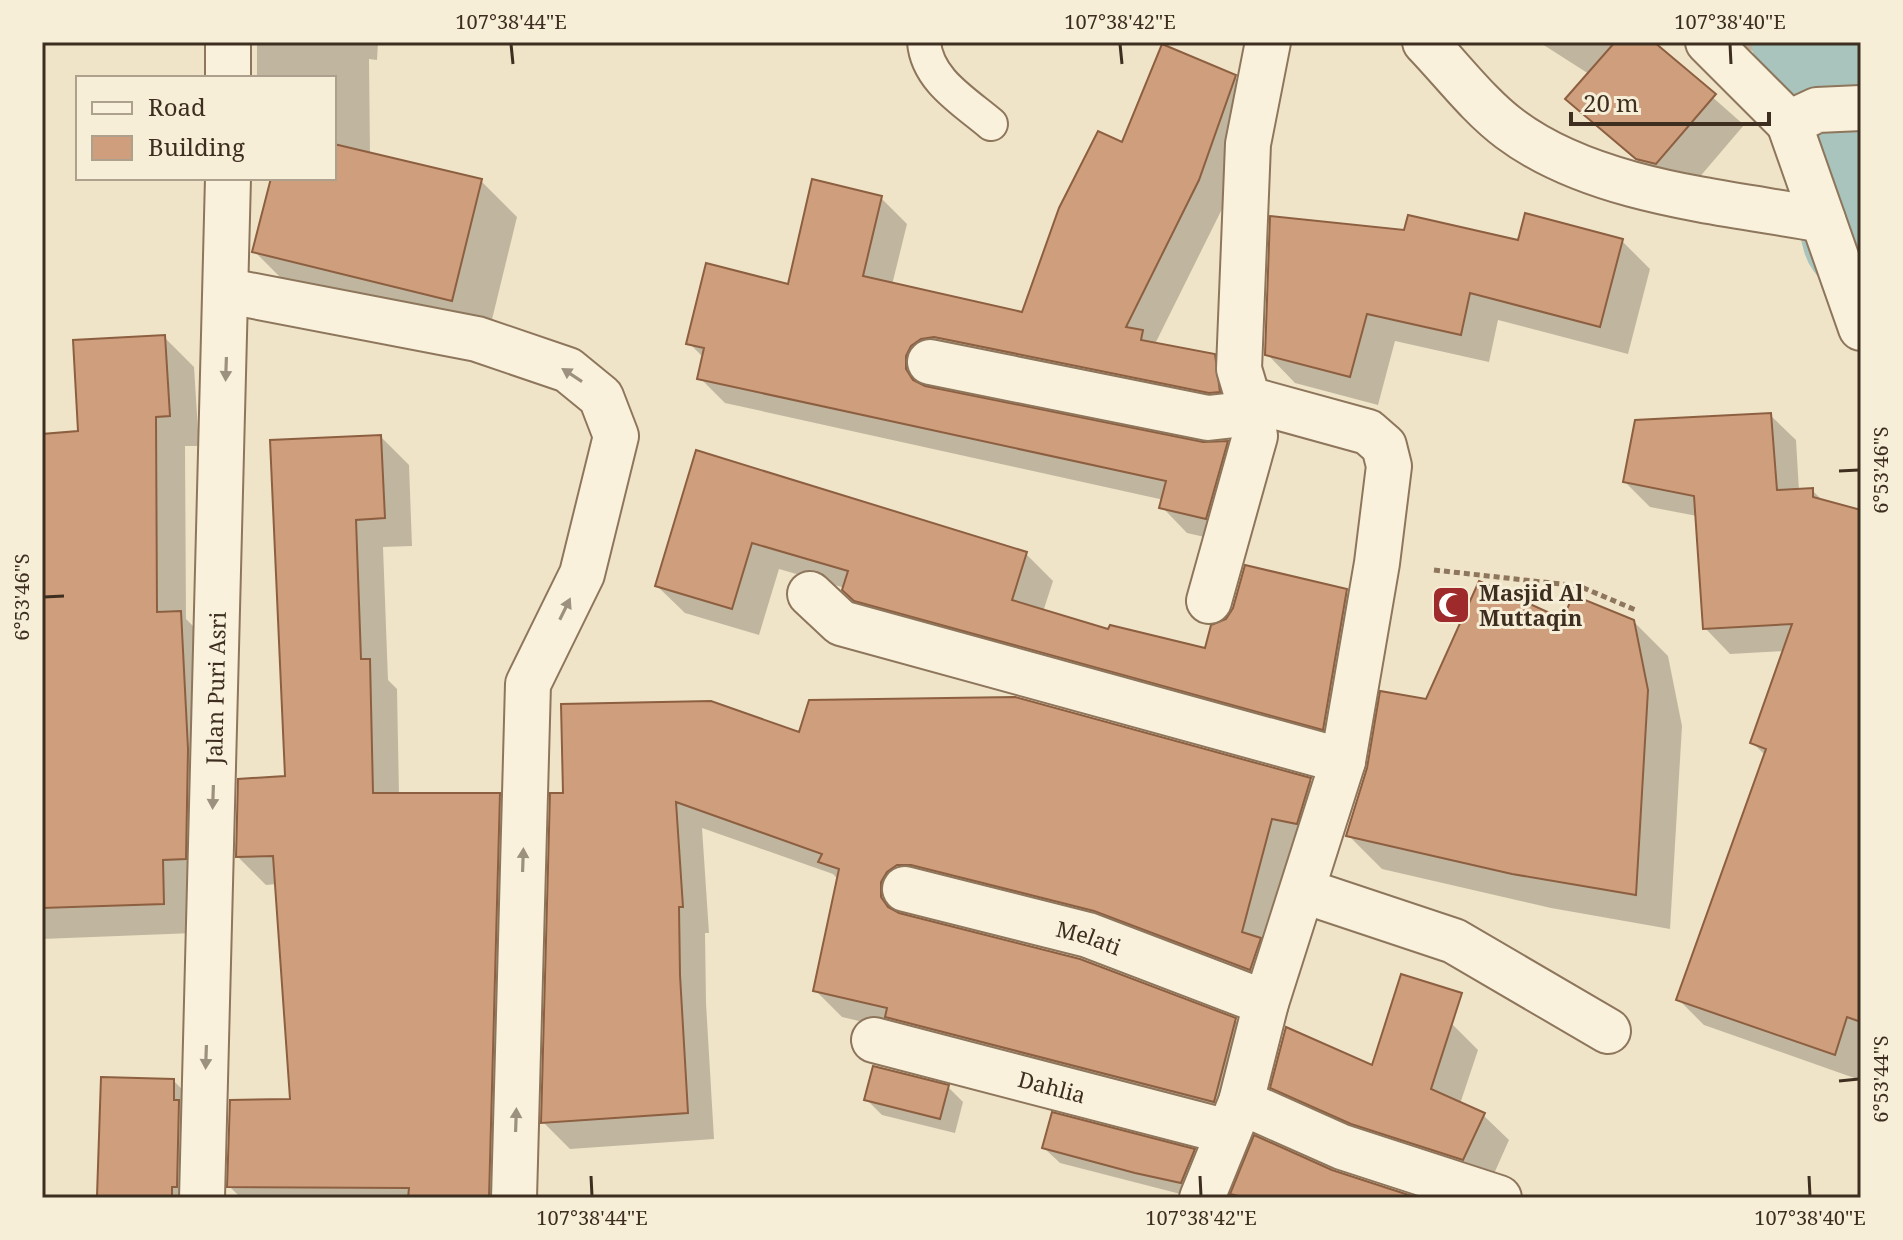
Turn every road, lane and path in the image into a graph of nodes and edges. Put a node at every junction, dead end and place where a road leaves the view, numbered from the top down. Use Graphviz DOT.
graph roads {
  1 [pos="228,42"];
  2 [pos="924,42"];
  3 [pos="1268,42"];
  4 [pos="1425,42"];
  5 [pos="1708,42"];
  6 [pos="228,76"];
  7 [pos="1861,108"];
  8 [pos="1803,116"];
  9 [pos="991,124"];
  10 [pos="228,180"];
  11 [pos="1823,220"];
  12 [pos="228,291"];
  13 [pos="1861,328"];
  14 [pos="930,362"];
  15 [pos="1246,407"];
  16 [pos="1377,563"];
  17 [pos="810,594"];
  18 [pos="1209,601"];
  19 [pos="1638,611"];
  20 [pos="1343,761"];
  21 [pos="905,889"];
  22 [pos="1304,891"];
  23 [pos="1266,1003"];
  24 [pos="1608,1031"];
  25 [pos="874,1040"];
  26 [pos="1234,1117"];
  27 [pos="202,1198"];
  28 [pos="514,1198"];
  29 [pos="1202,1198"];
  30 [pos="1499,1198"];
  1 -- 6 [label="street"];
  2 -- 9 [label="lane"];
  3 -- 15 [label="street"];
  4 -- 11 [label="street"];
  5 -- 8 [label="street"];
  7 -- 8 [label="street"];
  8 -- 11 [label="street"];
  10 -- 12 [label="street, Jalan Puri Asri"];
  11 -- 13 [label="street"];
  12 -- 27 [label="street, Jalan Puri Asri, one-way"];
  28 -- 12 [label="street, one-way"];
  14 -- 15 [label="street"];
  15 -- 16 [label="street"];
  15 -- 18 [label="street"];
  16 -- 19 [label="path"];
  16 -- 20 [label="street"];
  17 -- 20 [label="street"];
  20 -- 22 [label="street"];
  21 -- 23 [label="street, Melati"];
  22 -- 23 [label="street"];
  22 -- 24 [label="street"];
  23 -- 26 [label="street"];
  25 -- 26 [label="street, Dahlia"];
  26 -- 29 [label="street"];
  26 -- 30 [label="street, Dahlia"];
}
